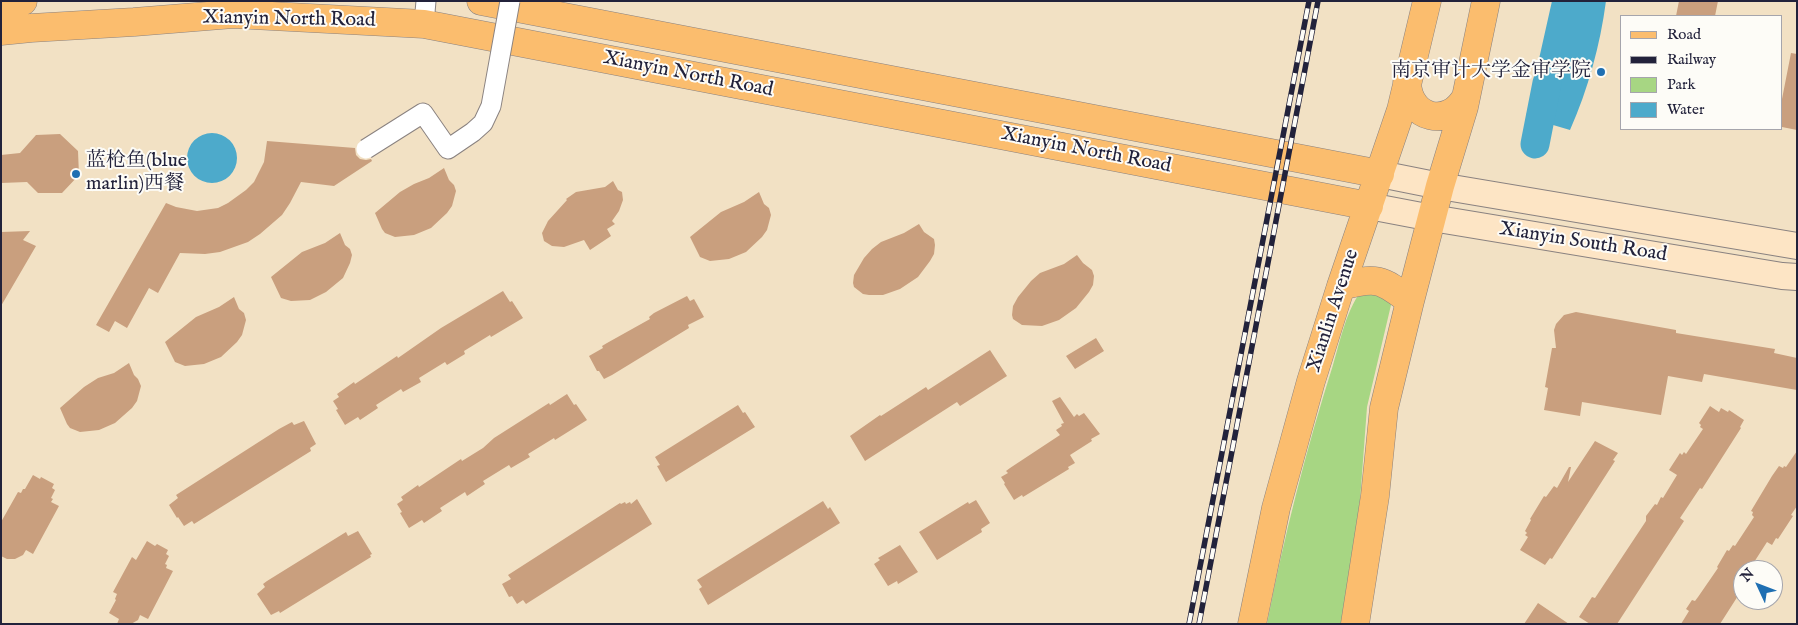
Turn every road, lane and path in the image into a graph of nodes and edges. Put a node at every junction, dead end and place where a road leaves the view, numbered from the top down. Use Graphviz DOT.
graph roads {
  1 [pos="23,1"];
  2 [pos="481,1"];
  3 [pos="510,1"];
  4 [pos="1427,1"];
  5 [pos="1486,1"];
  6 [pos="1,4"];
  7 [pos="425,13"];
  8 [pos="1,31"];
  9 [pos="1407,83"];
  10 [pos="1466,97"];
  11 [pos="366,149"];
  12 [pos="1380,174"];
  13 [pos="1440,186"];
  14 [pos="1369,206"];
  15 [pos="1432,218"];
  16 [pos="1797,246"];
  17 [pos="1797,277"];
  18 [pos="1341,286"];
  19 [pos="1410,301"];
  20 [pos="1252,624"];
  21 [pos="1355,624"];
  1 -- 6 [label="main road"];
  2 -- 12 [label="main road, Xianyin North Road"];
  3 -- 11 [label="street, bridge"];
  4 -- 9 [label="main road, Xianlin Avenue"];
  5 -- 10 [label="main road"];
  7 -- 8 [label="main road, Xianyin North Road"];
  7 -- 14 [label="main road, Xianyin North Road"];
  9 -- 10 [label="main road"];
  9 -- 12 [label="main road, Xianlin Avenue"];
  10 -- 13 [label="main road"];
  12 -- 13 [label="street, Xianyin South Road"];
  12 -- 14 [label="main road, Xianlin Avenue"];
  13 -- 15 [label="main road"];
  13 -- 16 [label="street, Xianyin South Road"];
  14 -- 15 [label="street, Xianyin South Road"];
  14 -- 18 [label="main road, Xianlin Avenue"];
  15 -- 17 [label="street, Xianyin South Road"];
  15 -- 19 [label="main road"];
  18 -- 19 [label="main road"];
  18 -- 20 [label="main road, Xianlin Avenue"];
  19 -- 21 [label="main road"];
}
